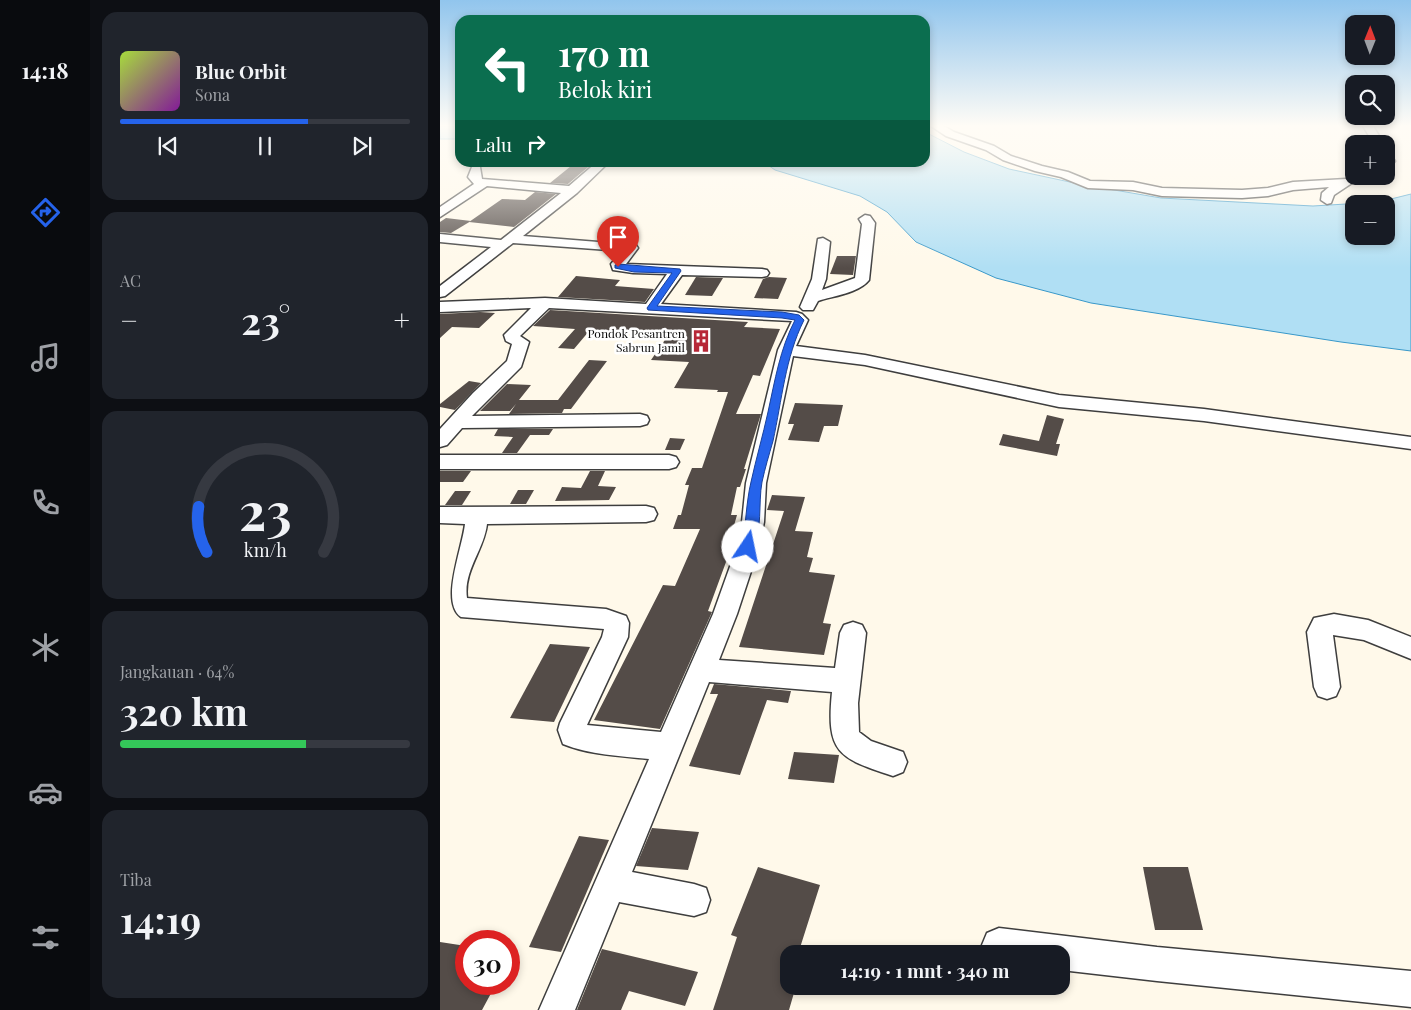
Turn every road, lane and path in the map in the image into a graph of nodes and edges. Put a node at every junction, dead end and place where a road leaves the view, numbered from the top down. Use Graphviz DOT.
graph roads {
  1 [pos="476,173"];
  2 [pos="592,173"];
  3 [pos="1056,173"];
  4 [pos="484,184"];
  5 [pos="573,190"];
  6 [pos="1327,200"];
  7 [pos="440,213"];
  8 [pos="865,219"];
  9 [pos="440,238"];
  10 [pos="506,242"];
  11 [pos="823,242"];
  12 [pos="677,271"];
  13 [pos="762,273"];
  14 [pos="440,293"];
  15 [pos="812,298"];
  16 [pos="545,302"];
  17 [pos="440,307"];
  18 [pos="651,308"];
  19 [pos="800,320"];
  20 [pos="786,350"];
  21 [pos="640,420"];
  22 [pos="457,422"];
  23 [pos="440,441"];
  24 [pos="1411,443"];
  25 [pos="440,462"];
  26 [pos="669,462"];
  27 [pos="646,514"];
  28 [pos="440,515"];
  29 [pos="477,516"];
  30 [pos="853,633"];
  31 [pos="1411,648"];
  32 [pos="703,670"];
  33 [pos="846,681"];
  34 [pos="1327,687"];
  35 [pos="670,747"];
  36 [pos="894,762"];
  37 [pos="612,884"];
  38 [pos="694,900"];
  39 [pos="1070,954"];
  40 [pos="1411,989"];
  41 [pos="557,1010"];
  1 -- 4 [label="street"];
  2 -- 5 [label="street"];
  3 -- 6 [label="street"];
  4 -- 5 [label="street"];
  4 -- 7 [label="street"];
  5 -- 10 [label="street"];
  8 -- 15 [label="street"];
  9 -- 10 [label="street"];
  10 -- 12 [label="street"];
  10 -- 14 [label="street"];
  11 -- 15 [label="street"];
  12 -- 13 [label="street"];
  12 -- 18 [label="street"];
  15 -- 19 [label="street"];
  16 -- 17 [label="street"];
  16 -- 18 [label="street"];
  16 -- 22 [label="street"];
  18 -- 19 [label="street"];
  19 -- 20 [label="street"];
  20 -- 24 [label="street"];
  20 -- 32 [label="street"];
  21 -- 22 [label="street"];
  22 -- 23 [label="street"];
  25 -- 26 [label="street"];
  27 -- 29 [label="street"];
  28 -- 29 [label="street"];
  29 -- 35 [label="street"];
  30 -- 33 [label="street"];
  31 -- 34 [label="street"];
  32 -- 33 [label="street"];
  32 -- 35 [label="street"];
  33 -- 36 [label="street"];
  35 -- 37 [label="street"];
  37 -- 38 [label="street"];
  37 -- 41 [label="street"];
  39 -- 40 [label="street"];
}
